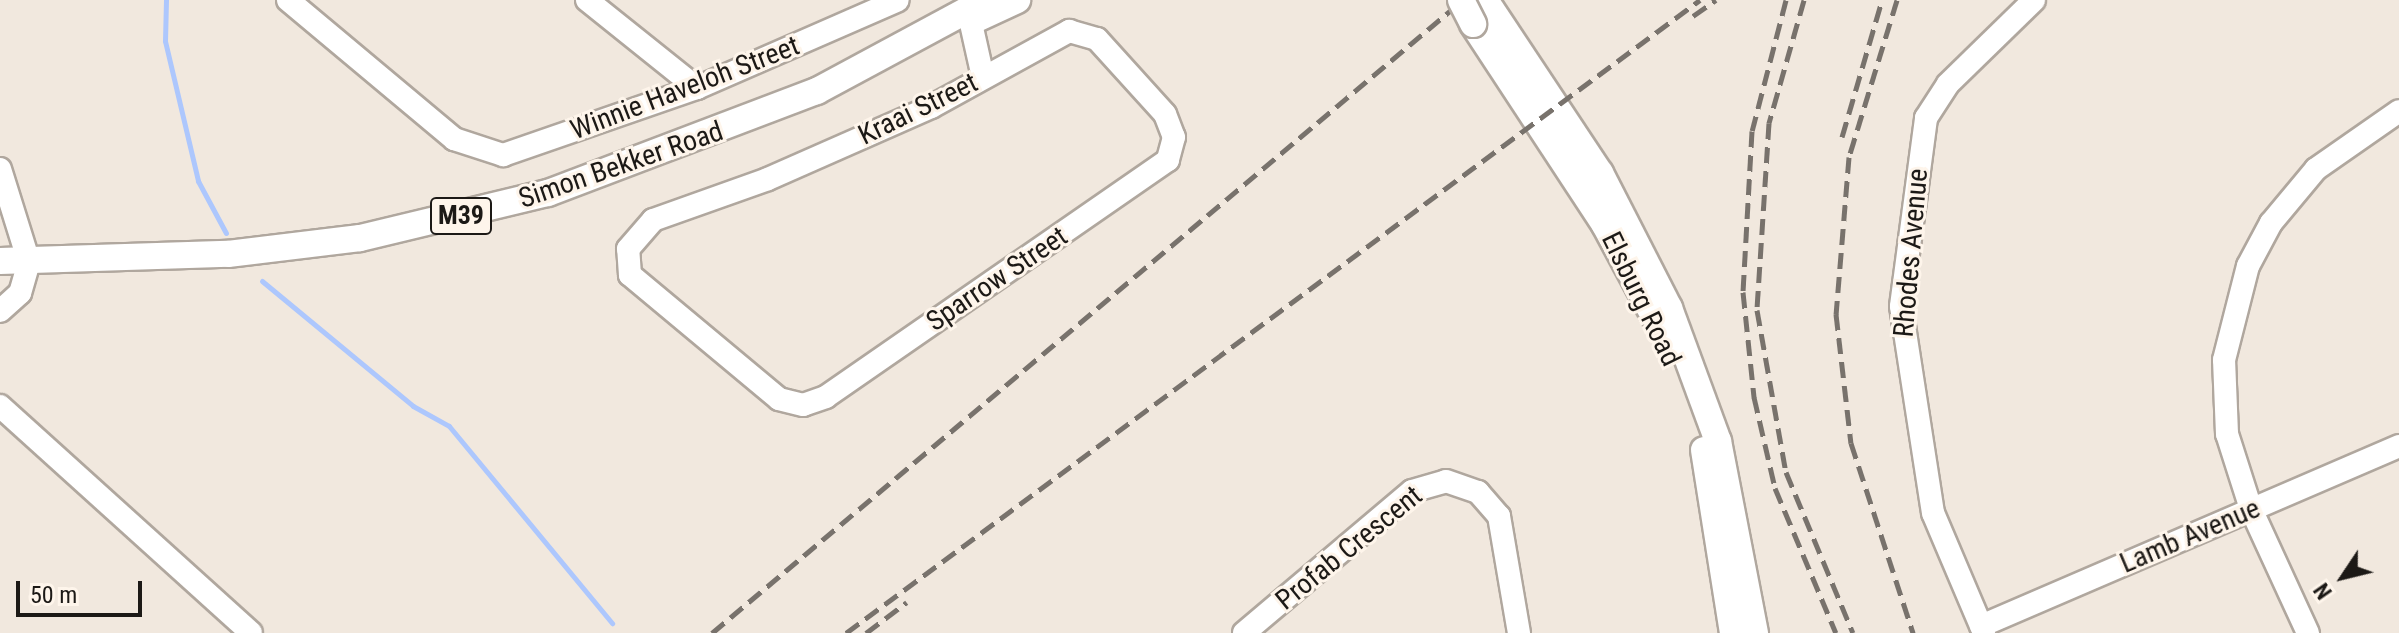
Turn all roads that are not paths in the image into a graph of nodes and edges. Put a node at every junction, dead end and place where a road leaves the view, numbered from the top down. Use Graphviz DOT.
graph roads {
  1 [pos="288,0"];
  2 [pos="587,0"];
  3 [pos="1017,0"];
  4 [pos="1461,0"];
  5 [pos="2034,0"];
  6 [pos="888,2"];
  7 [pos="974,11"];
  8 [pos="1482,12"];
  9 [pos="983,77"];
  10 [pos="697,88"];
  11 [pos="2399,111"];
  12 [pos="1174,137"];
  13 [pos="0,169"];
  14 [pos="4,193"];
  15 [pos="0,261"];
  16 [pos="29,262"];
  17 [pos="0,311"];
  18 [pos="803,405"];
  19 [pos="0,406"];
  20 [pos="2399,446"];
  21 [pos="2251,509"];
  22 [pos="1983,630"];
  23 [pos="251,633"];
  24 [pos="1244,633"];
  25 [pos="1519,633"];
  26 [pos="1733,633"];
  27 [pos="1755,633"];
  28 [pos="2308,633"];
  1 -- 10 [label="street, Winnie Haveloh Street"];
  2 -- 10 [label="street"];
  3 -- 7 [label="main road, Simon Bekker Road / M39"];
  4 -- 8 [label="main road, Elsburg Road, bridge"];
  5 -- 22 [label="street, Rhodes Avenue"];
  6 -- 10 [label="street, Winnie Haveloh Street"];
  7 -- 9 [label="street"];
  7 -- 16 [label="main road, Simon Bekker Road / M39"];
  8 -- 26 [label="main road, Elsburg Road"];
  8 -- 27 [label="main road, Elsburg Road"];
  9 -- 12 [label="street, Kraai Street"];
  9 -- 18 [label="street, Kraai Street"];
  11 -- 21 [label="street"];
  12 -- 18 [label="street, Sparrow Street"];
  13 -- 14 [label="street"];
  14 -- 16 [label="street"];
  15 -- 16 [label="main road, Simon Bekker Road / M39"];
  16 -- 17 [label="street"];
  19 -- 23 [label="street"];
  20 -- 21 [label="street, Lamb Avenue"];
  21 -- 22 [label="street, Lamb Avenue"];
  21 -- 28 [label="street"];
  24 -- 25 [label="street, Profab Crescent"];
}
